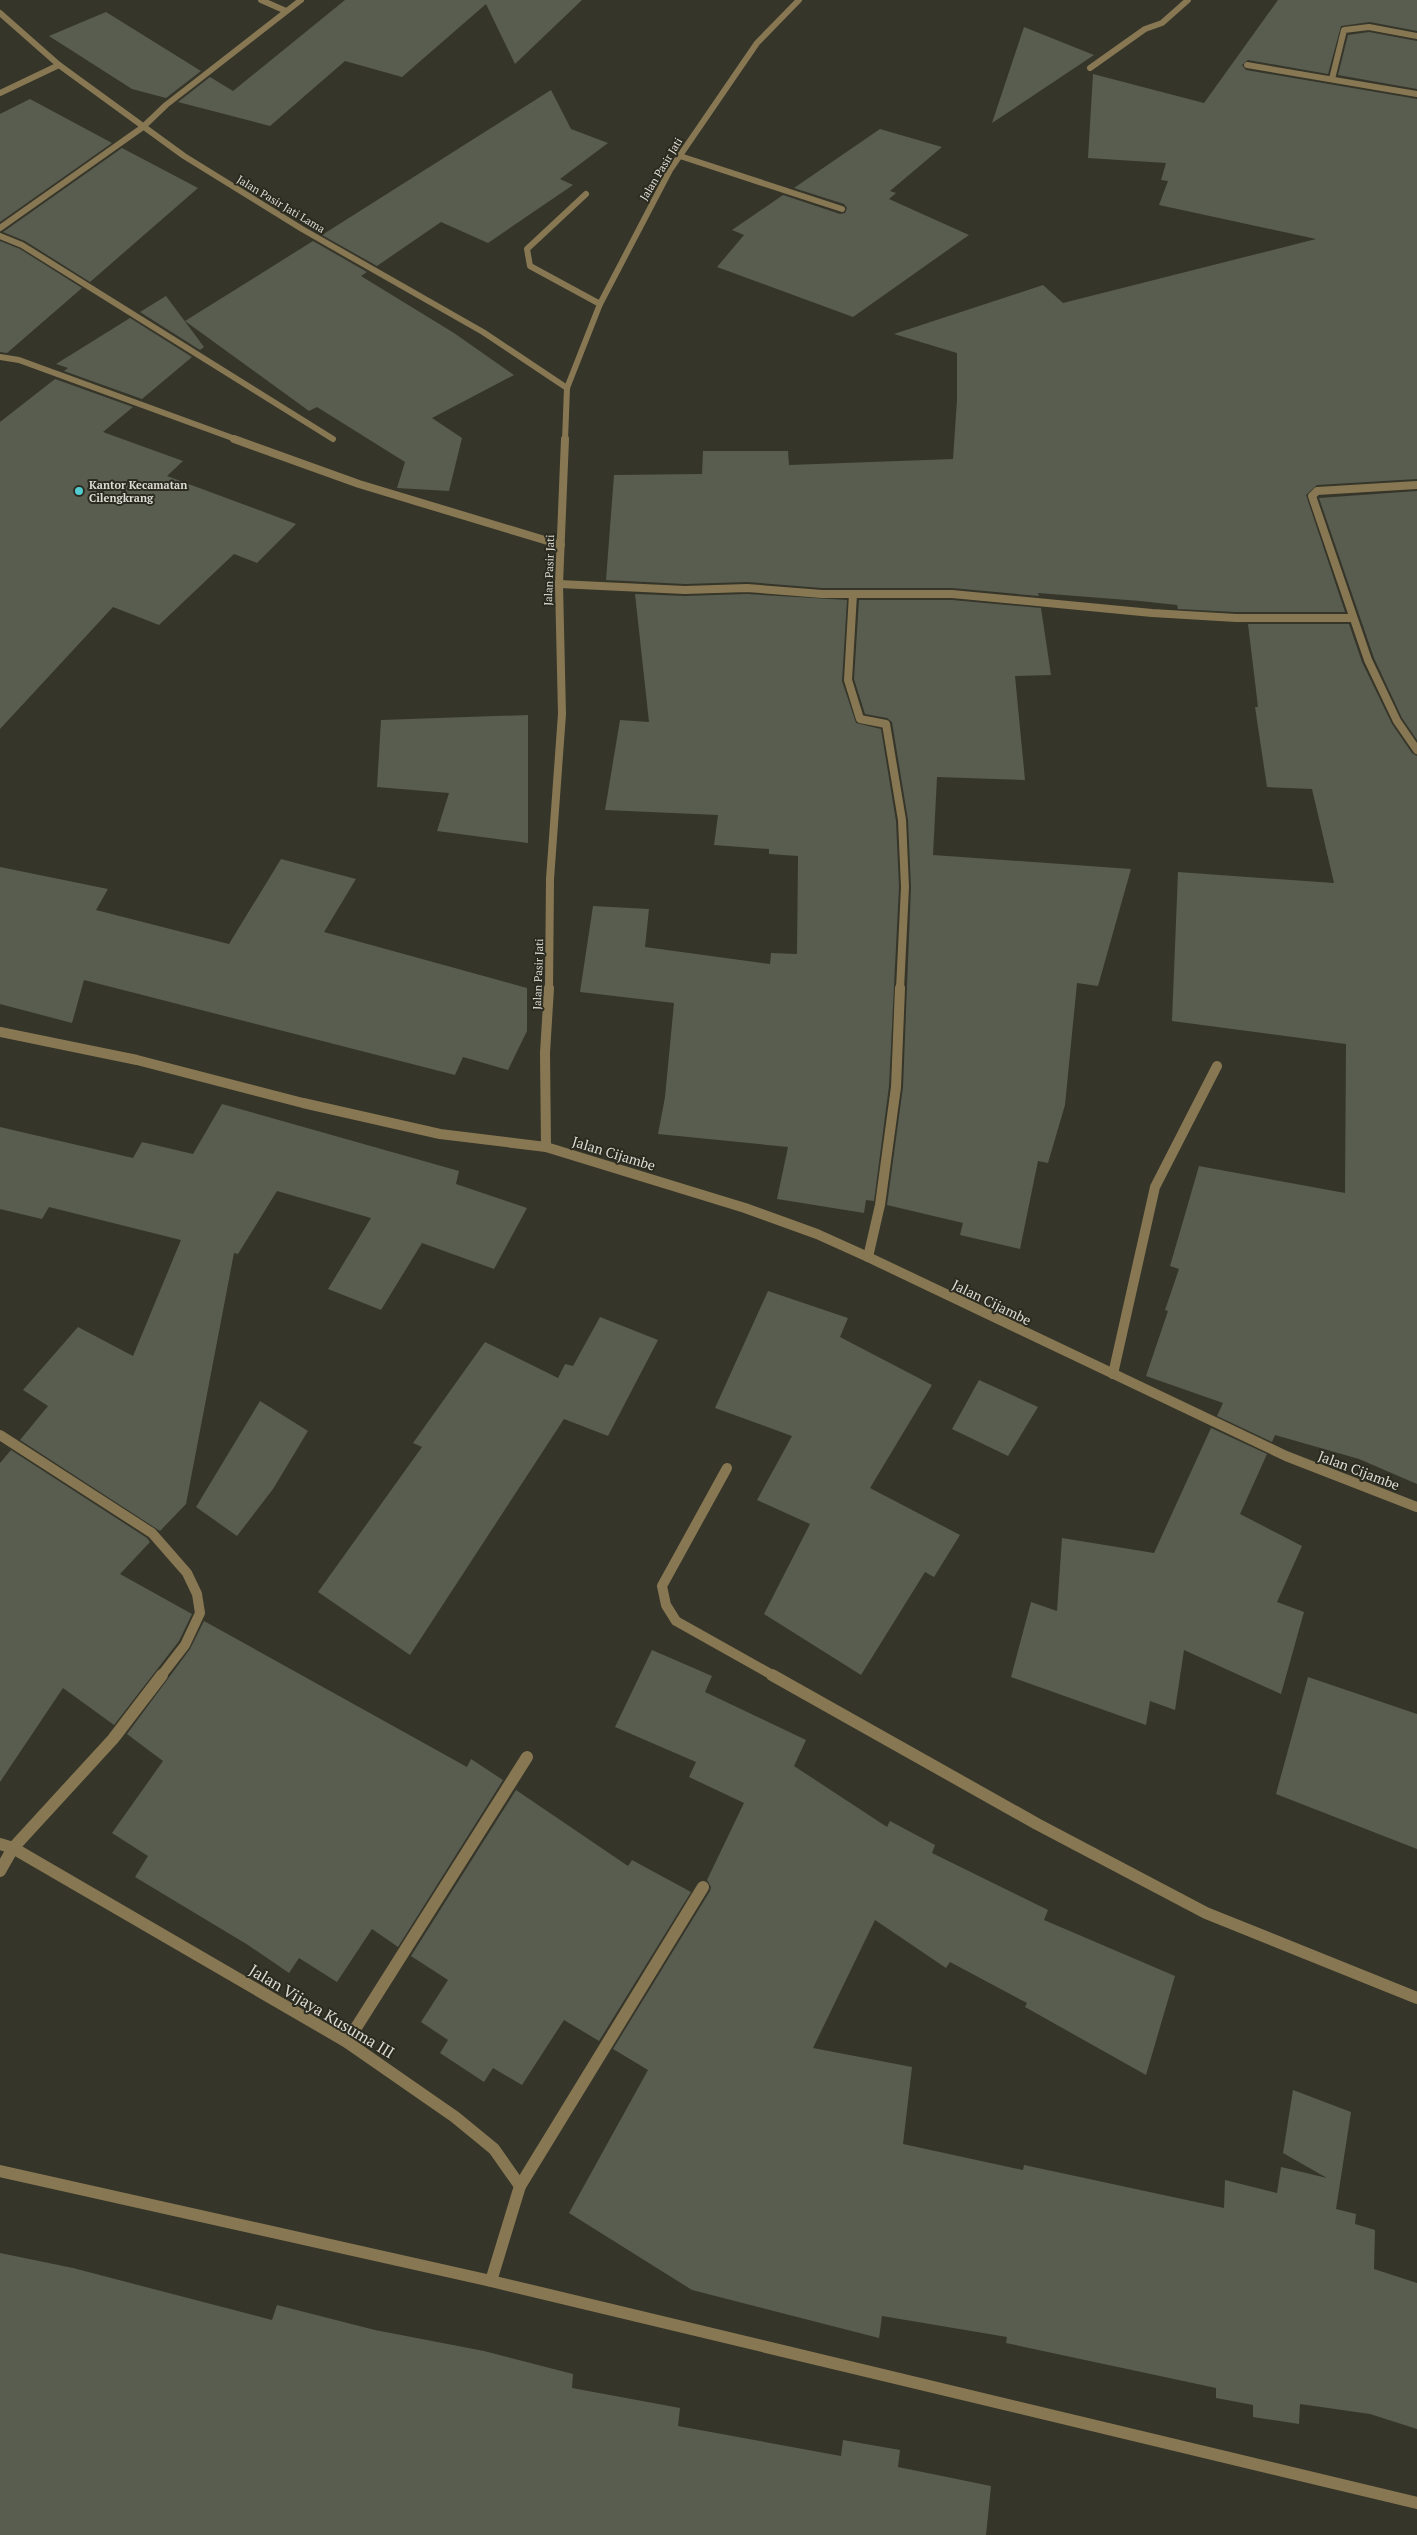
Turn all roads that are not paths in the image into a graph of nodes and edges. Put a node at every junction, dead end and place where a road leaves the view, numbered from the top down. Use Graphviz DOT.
graph roads {
  1 [pos="262,0"];
  2 [pos="301,0"];
  3 [pos="799,0"];
  4 [pos="1188,0"];
  5 [pos="286,12"];
  6 [pos="0,13"];
  7 [pos="1417,36"];
  8 [pos="59,65"];
  9 [pos="1247,65"];
  10 [pos="1090,68"];
  11 [pos="1332,79"];
  12 [pos="0,92"];
  13 [pos="1417,94"];
  14 [pos="143,127"];
  15 [pos="680,156"];
  16 [pos="586,194"];
  17 [pos="842,209"];
  18 [pos="0,228"];
  19 [pos="0,236"];
  20 [pos="600,304"];
  21 [pos="0,357"];
  22 [pos="568,388"];
  23 [pos="333,439"];
  24 [pos="1417,485"];
  25 [pos="561,545"];
  26 [pos="559,584"];
  27 [pos="853,594"];
  28 [pos="1352,618"];
  29 [pos="1417,750"];
  30 [pos="0,1032"];
  31 [pos="1217,1066"];
  32 [pos="546,1147"];
  33 [pos="868,1257"];
  34 [pos="1113,1374"];
  35 [pos="0,1435"];
  36 [pos="727,1468"];
  37 [pos="1417,1506"];
  38 [pos="526,1757"];
  39 [pos="0,1844"];
  40 [pos="13,1848"];
  41 [pos="0,1871"];
  42 [pos="703,1887"];
  43 [pos="1417,1998"];
  44 [pos="347,2042"];
  45 [pos="0,2171"];
  46 [pos="520,2186"];
  47 [pos="491,2280"];
  48 [pos="1417,2503"];
  1 -- 5 [label="street"];
  2 -- 5 [label="street"];
  3 -- 15 [label="street, Jalan Pasir Jati"];
  4 -- 10 [label="street"];
  5 -- 14 [label="street"];
  6 -- 8 [label="street, Jalan Pasir Jati Lama"];
  7 -- 11 [label="street"];
  8 -- 12 [label="street"];
  8 -- 14 [label="street, Jalan Pasir Jati Lama"];
  9 -- 11 [label="street"];
  11 -- 13 [label="street"];
  14 -- 18 [label="street"];
  14 -- 22 [label="street, Jalan Pasir Jati Lama"];
  15 -- 17 [label="street"];
  15 -- 20 [label="street, Jalan Pasir Jati"];
  16 -- 20 [label="street"];
  19 -- 23 [label="street"];
  20 -- 22 [label="street, Jalan Pasir Jati"];
  21 -- 25 [label="street"];
  22 -- 25 [label="street, Jalan Pasir Jati"];
  24 -- 28 [label="street"];
  25 -- 26 [label="street, Jalan Pasir Jati"];
  26 -- 27 [label="street"];
  26 -- 32 [label="street, Jalan Pasir Jati"];
  27 -- 28 [label="street"];
  27 -- 33 [label="street"];
  28 -- 29 [label="street"];
  30 -- 32 [label="street, Jalan Cijambe"];
  31 -- 34 [label="street"];
  32 -- 33 [label="street, Jalan Cijambe"];
  33 -- 34 [label="street, Jalan Cijambe"];
  34 -- 37 [label="street, Jalan Cijambe"];
  35 -- 40 [label="street"];
  36 -- 43 [label="street"];
  38 -- 44 [label="street"];
  39 -- 40 [label="street, Jalan Vijaya Kusuma III"];
  40 -- 41 [label="street"];
  40 -- 44 [label="street, Jalan Vijaya Kusuma III"];
  42 -- 46 [label="street"];
  44 -- 46 [label="street, Jalan Vijaya Kusuma III"];
  45 -- 47 [label="street"];
  46 -- 47 [label="street"];
  47 -- 48 [label="street"];
}
